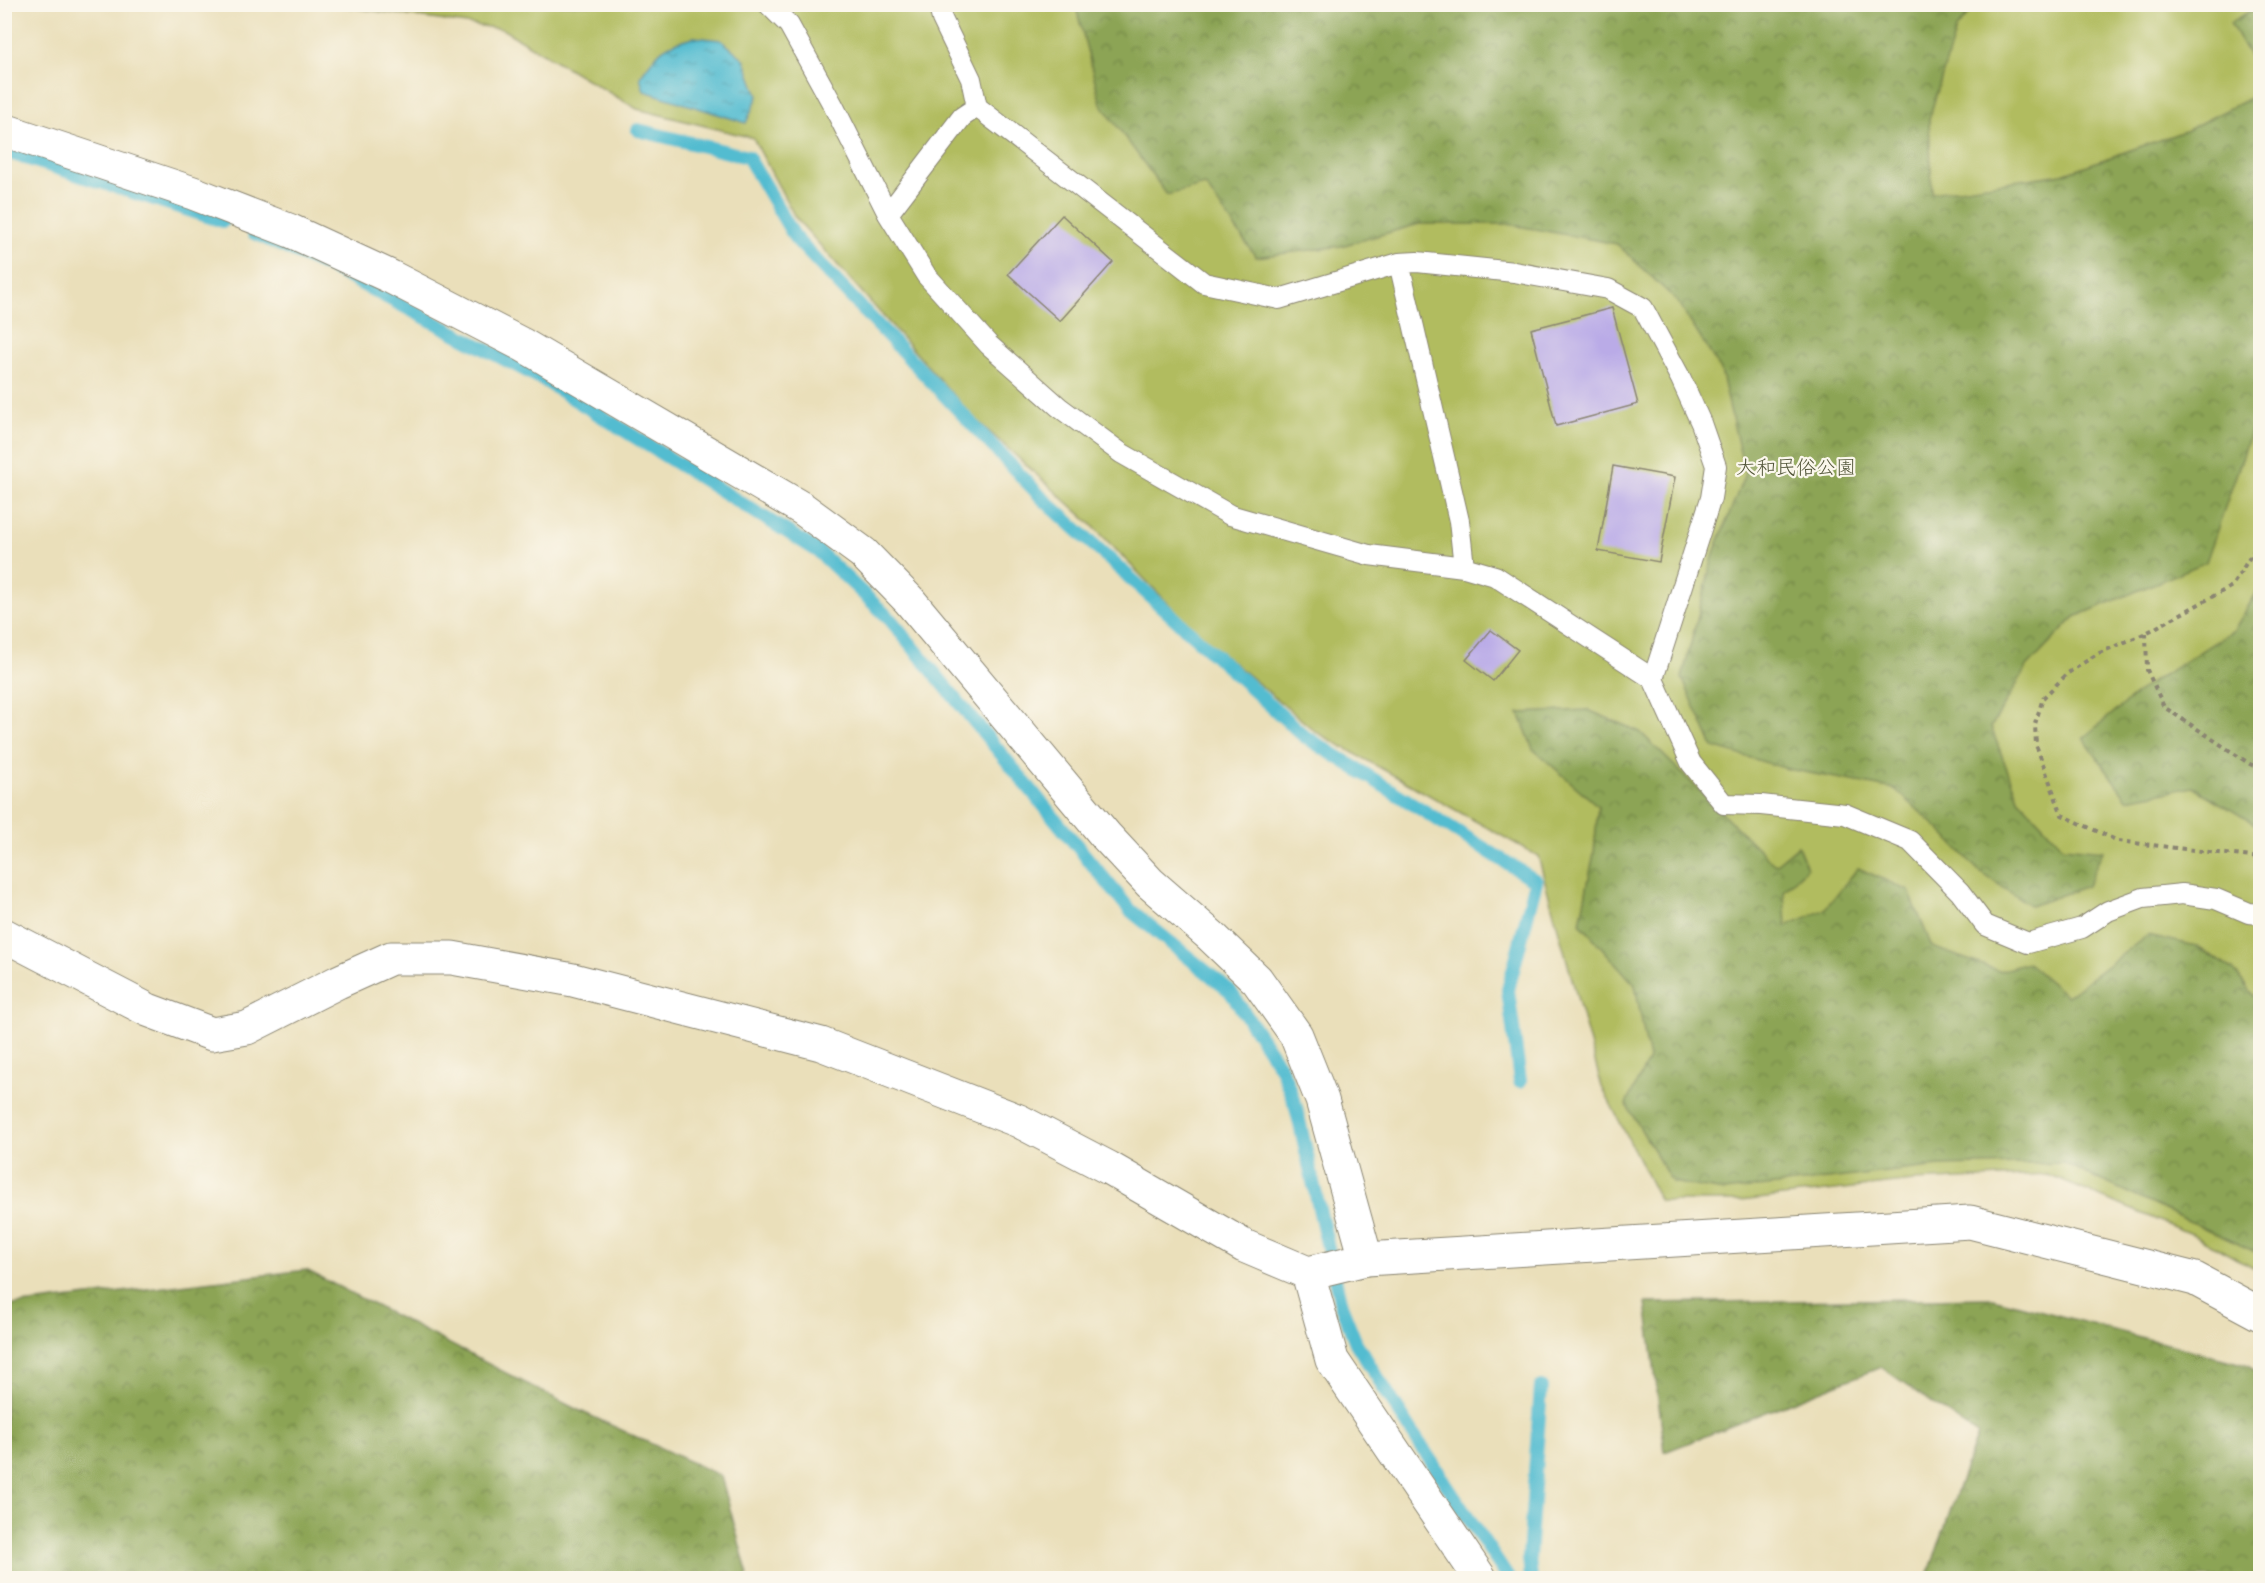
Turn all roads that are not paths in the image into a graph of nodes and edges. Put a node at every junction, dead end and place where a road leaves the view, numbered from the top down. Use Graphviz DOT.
graph roads {
  1 [pos="768,4"];
  2 [pos="938,4"];
  3 [pos="977,107"];
  4 [pos="4,130"];
  5 [pos="888,214"];
  6 [pos="1399,263"];
  7 [pos="1464,567"];
  8 [pos="1653,679"];
  9 [pos="2260,914"];
  10 [pos="4,935"];
  11 [pos="1366,1259"];
  12 [pos="1308,1273"];
  13 [pos="2260,1314"];
  14 [pos="1480,1578"];
  1 -- 5 [label="lane"];
  2 -- 3 [label="lane"];
  3 -- 5 [label="lane"];
  3 -- 6 [label="lane"];
  4 -- 11 [label="street"];
  5 -- 7 [label="lane"];
  6 -- 7 [label="lane"];
  6 -- 8 [label="lane"];
  7 -- 8 [label="lane"];
  8 -- 9 [label="lane"];
  10 -- 12 [label="street"];
  11 -- 12 [label="street"];
  11 -- 13 [label="street"];
  12 -- 14 [label="street"];
}
